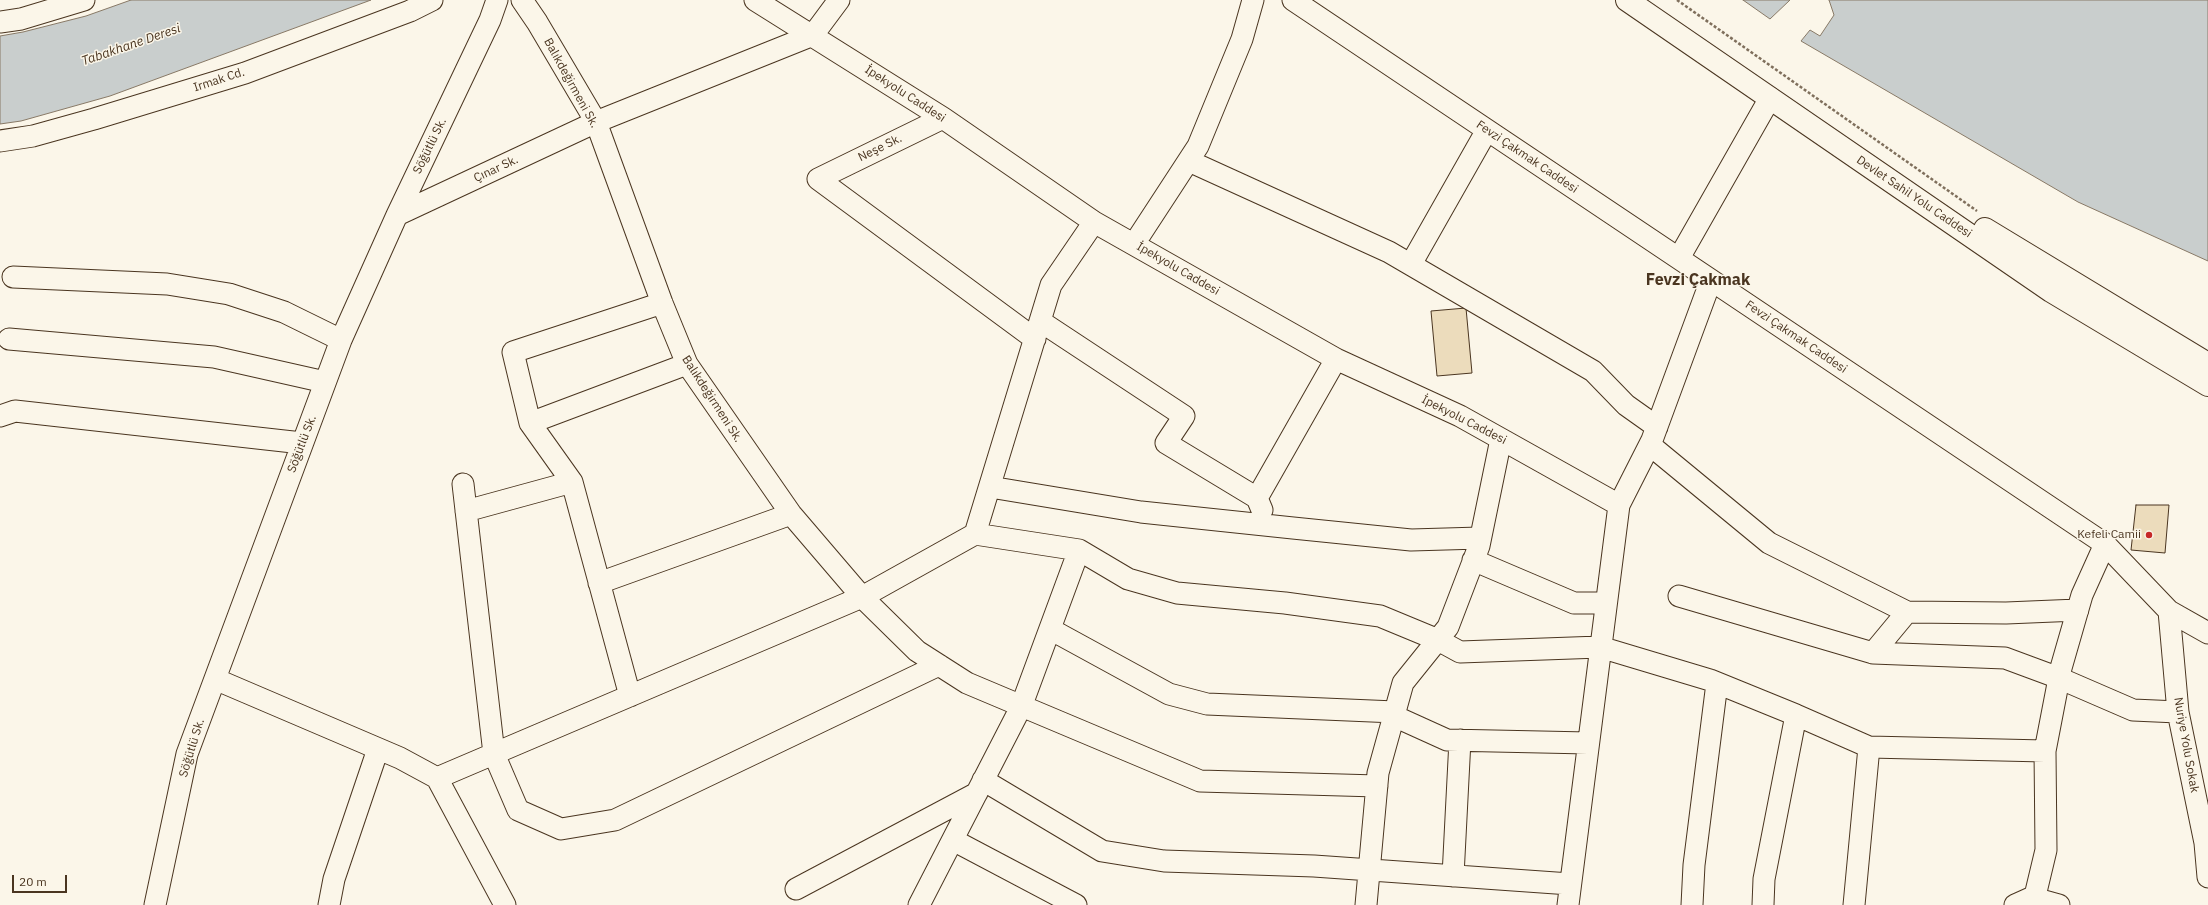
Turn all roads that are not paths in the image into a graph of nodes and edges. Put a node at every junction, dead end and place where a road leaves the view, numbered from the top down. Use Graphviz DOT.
graph roads {
  1 [pos="84,0"];
  2 [pos="432,0"];
  3 [pos="497,0"];
  4 [pos="522,0"];
  5 [pos="756,0"];
  6 [pos="840,0"];
  7 [pos="1253,0"];
  8 [pos="1293,0"];
  9 [pos="1627,0"];
  10 [pos="1650,0"];
  11 [pos="58,5"];
  12 [pos="0,22"];
  13 [pos="813,35"];
  14 [pos="1770,98"];
  15 [pos="943,118"];
  16 [pos="596,122"];
  17 [pos="1487,130"];
  18 [pos="0,141"];
  19 [pos="1189,161"];
  20 [pos="397,215"];
  21 [pos="1094,222"];
  22 [pos="1134,244"];
  23 [pos="1679,258"];
  24 [pos="1411,264"];
  25 [pos="13,277"];
  26 [pos="1711,280"];
  27 [pos="662,303"];
  28 [pos="1037,330"];
  29 [pos="9,339"];
  30 [pos="341,340"];
  31 [pos="1336,359"];
  32 [pos="687,364"];
  33 [pos="2208,364"];
  34 [pos="325,382"];
  35 [pos="2208,385"];
  36 [pos="0,416"];
  37 [pos="530,423"];
  38 [pos="1653,436"];
  39 [pos="1501,439"];
  40 [pos="302,443"];
  41 [pos="572,482"];
  42 [pos="463,484"];
  43 [pos="990,487"];
  44 [pos="1257,498"];
  45 [pos="1619,504"];
  46 [pos="466,511"];
  47 [pos="791,514"];
  48 [pos="1268,526"];
  49 [pos="975,534"];
  50 [pos="1480,538"];
  51 [pos="2104,544"];
  52 [pos="1079,550"];
  53 [pos="1473,560"];
  54 [pos="599,583"];
  55 [pos="1679,596"];
  56 [pos="862,597"];
  57 [pos="1606,603"];
  58 [pos="2078,610"];
  59 [pos="2169,611"];
  60 [pos="1907,612"];
  61 [pos="1050,630"];
  62 [pos="2208,633"];
  63 [pos="1438,640"];
  64 [pos="1600,647"];
  65 [pos="1873,653"];
  66 [pos="939,665"];
  67 [pos="2059,678"];
  68 [pos="215,679"];
  69 [pos="1717,683"];
  70 [pos="630,696"];
  71 [pos="1021,707"];
  72 [pos="2178,712"];
  73 [pos="1395,714"];
  74 [pos="1796,715"];
  75 [pos="1460,740"];
  76 [pos="1588,743"];
  77 [pos="1869,747"];
  78 [pos="378,749"];
  79 [pos="2045,751"];
  80 [pos="494,754"];
  81 [pos="437,778"];
  82 [pos="1377,786"];
  83 [pos="980,787"];
  84 [pos="953,840"];
  85 [pos="1369,870"];
  86 [pos="1454,876"];
  87 [pos="2208,878"];
  88 [pos="1570,884"];
  89 [pos="796,889"];
  90 [pos="2035,896"];
  91 [pos="155,905"];
  92 [pos="329,905"];
  93 [pos="505,905"];
  94 [pos="919,905"];
  95 [pos="1076,905"];
  96 [pos="1366,905"];
  97 [pos="1568,905"];
  98 [pos="1692,905"];
  99 [pos="1763,905"];
  100 [pos="1854,905"];
  101 [pos="2015,905"];
  102 [pos="2059,905"];
  1 -- 11 [label="street"];
  2 -- 18 [label="street, Irmak Cd."];
  3 -- 20 [label="street, Söğütlü Sk."];
  4 -- 16 [label="street, Balıkdeğirmeni Sk."];
  5 -- 13 [label="street, İpekyolu Caddesi"];
  6 -- 13 [label="street"];
  7 -- 19 [label="street"];
  8 -- 17 [label="street, Fevzi Çakmak Caddesi"];
  9 -- 14 [label="main road, Devlet Sahil Yolu Caddesi"];
  10 -- 33 [label="main road, Devlet Sahil Yolu Caddesi"];
  11 -- 12 [label="street"];
  13 -- 15 [label="street, İpekyolu Caddesi"];
  13 -- 16 [label="street, Çınar Sk."];
  14 -- 23 [label="street"];
  14 -- 35 [label="main road, Devlet Sahil Yolu Caddesi"];
  15 -- 21 [label="street, İpekyolu Caddesi"];
  15 -- 28 [label="street, Neşe Sk."];
  16 -- 20 [label="street, Çınar Sk."];
  16 -- 27 [label="street, Balıkdeğirmeni Sk."];
  17 -- 23 [label="street, Fevzi Çakmak Caddesi"];
  17 -- 24 [label="street"];
  19 -- 22 [label="street"];
  19 -- 24 [label="street"];
  20 -- 30 [label="street, Söğütlü Sk."];
  21 -- 22 [label="street, İpekyolu Caddesi"];
  21 -- 28 [label="street"];
  22 -- 31 [label="street, İpekyolu Caddesi"];
  23 -- 26 [label="street, Fevzi Çakmak Caddesi"];
  24 -- 38 [label="street"];
  25 -- 30 [label="street"];
  26 -- 38 [label="street"];
  26 -- 51 [label="street, Fevzi Çakmak Caddesi"];
  27 -- 32 [label="street, Balıkdeğirmeni Sk."];
  27 -- 37 [label="street"];
  28 -- 43 [label="street"];
  28 -- 44 [label="street"];
  29 -- 34 [label="street"];
  30 -- 34 [label="street, Söğütlü Sk."];
  31 -- 39 [label="street, İpekyolu Caddesi"];
  31 -- 44 [label="street"];
  32 -- 37 [label="street"];
  32 -- 47 [label="street, Balıkdeğirmeni Sk."];
  34 -- 40 [label="street, Söğütlü Sk."];
  36 -- 40 [label="street"];
  37 -- 41 [label="street"];
  38 -- 45 [label="street"];
  38 -- 60 [label="street"];
  39 -- 45 [label="street, İpekyolu Caddesi"];
  39 -- 50 [label="street"];
  40 -- 68 [label="street, Söğütlü Sk."];
  41 -- 46 [label="street"];
  41 -- 54 [label="street"];
  42 -- 46 [label="street"];
  43 -- 48 [label="street"];
  43 -- 49 [label="street"];
  44 -- 48 [label="street"];
  45 -- 57 [label="street"];
  46 -- 80 [label="street"];
  47 -- 54 [label="street"];
  47 -- 56 [label="street, Balıkdeğirmeni Sk."];
  48 -- 50 [label="street"];
  49 -- 52 [label="street"];
  49 -- 56 [label="street"];
  50 -- 53 [label="street"];
  51 -- 58 [label="street"];
  51 -- 59 [label="street, Fevzi Çakmak Caddesi"];
  52 -- 61 [label="street"];
  52 -- 63 [label="street"];
  53 -- 57 [label="street"];
  53 -- 63 [label="street"];
  54 -- 70 [label="street"];
  55 -- 65 [label="street"];
  56 -- 66 [label="street, Balıkdeğirmeni Sk."];
  56 -- 70 [label="street"];
  57 -- 64 [label="street"];
  58 -- 60 [label="street"];
  58 -- 67 [label="street"];
  59 -- 62 [label="street, Fevzi Çakmak Caddesi"];
  59 -- 72 [label="street, Nuriye Yolu Sokak"];
  60 -- 65 [label="street"];
  61 -- 71 [label="street"];
  61 -- 73 [label="street"];
  63 -- 64 [label="street"];
  63 -- 73 [label="street"];
  64 -- 69 [label="street"];
  64 -- 76 [label="street"];
  65 -- 67 [label="street"];
  66 -- 71 [label="street, Balıkdeğirmeni Sk."];
  66 -- 80 [label="street"];
  67 -- 72 [label="street"];
  67 -- 79 [label="street"];
  68 -- 78 [label="street"];
  68 -- 91 [label="street, Söğütlü Sk."];
  69 -- 74 [label="street"];
  69 -- 98 [label="street"];
  70 -- 80 [label="street"];
  71 -- 82 [label="street, Balıkdeğirmeni Sk."];
  71 -- 83 [label="street"];
  72 -- 87 [label="street, Nuriye Yolu Sokak"];
  73 -- 75 [label="street"];
  73 -- 82 [label="street"];
  74 -- 77 [label="street"];
  74 -- 99 [label="street"];
  75 -- 76 [label="street"];
  75 -- 86 [label="street"];
  76 -- 88 [label="street"];
  77 -- 79 [label="street"];
  77 -- 100 [label="street"];
  78 -- 81 [label="street"];
  78 -- 92 [label="street"];
  79 -- 90 [label="street"];
  80 -- 81 [label="street"];
  81 -- 93 [label="street"];
  82 -- 85 [label="street"];
  83 -- 84 [label="street"];
  83 -- 85 [label="street"];
  83 -- 89 [label="street"];
  84 -- 94 [label="street"];
  84 -- 95 [label="street"];
  85 -- 86 [label="street"];
  85 -- 96 [label="street"];
  86 -- 88 [label="street"];
  88 -- 97 [label="street"];
  90 -- 101 [label="street"];
  90 -- 102 [label="street"];
}
